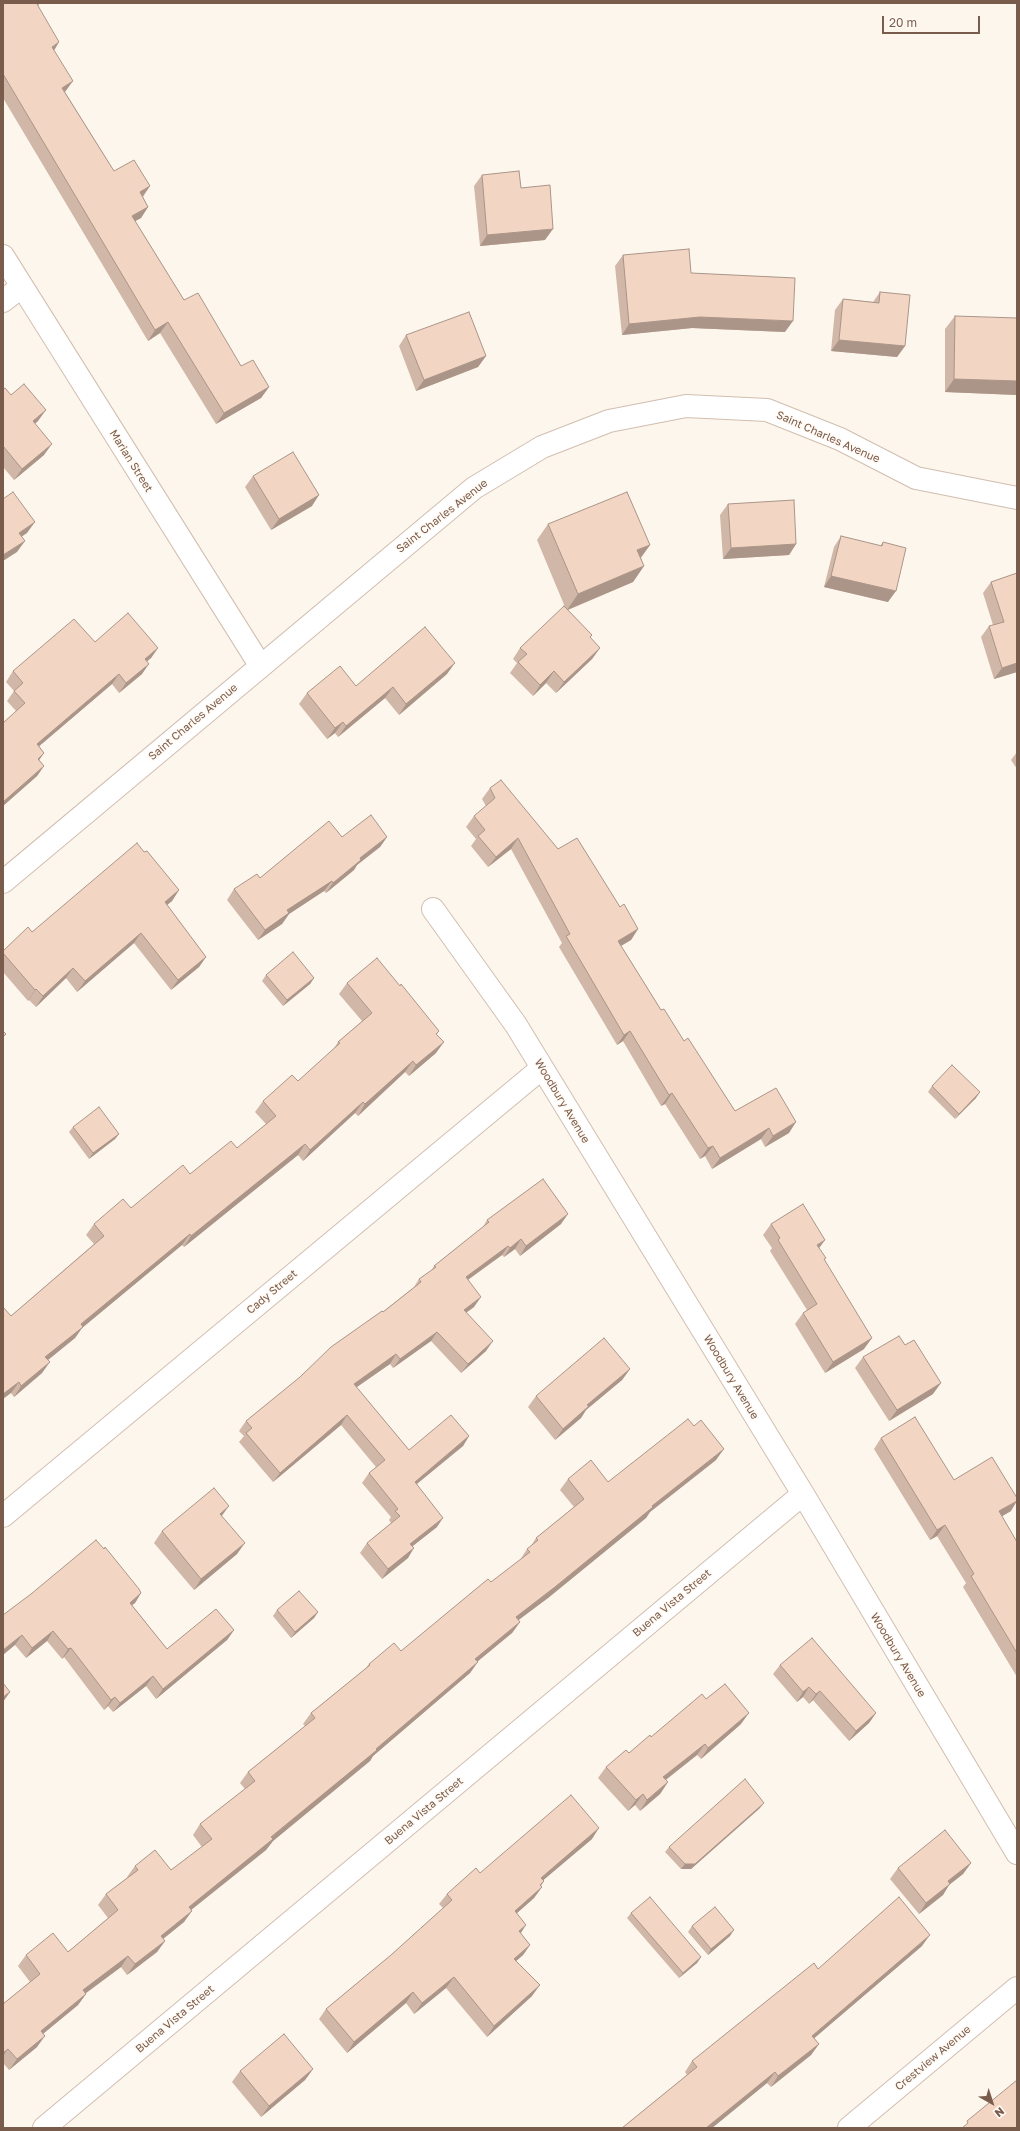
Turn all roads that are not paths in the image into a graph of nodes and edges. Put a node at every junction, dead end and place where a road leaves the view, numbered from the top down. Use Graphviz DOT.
graph roads {
  1 [pos="3,256"];
  2 [pos="21,287"];
  3 [pos="3,301"];
  4 [pos="1017,498"];
  5 [pos="260,665"];
  6 [pos="3,882"];
  7 [pos="433,909"];
  8 [pos="542,1068"];
  9 [pos="803,1494"];
  10 [pos="3,1516"];
  11 [pos="1017,1853"];
  12 [pos="1017,1988"];
  13 [pos="44,2128"];
  14 [pos="849,2128"];
  1 -- 2 [label="street, Marian Street"];
  2 -- 3 [label="street"];
  2 -- 5 [label="street, Marian Street"];
  4 -- 5 [label="street, Saint Charles Avenue"];
  5 -- 6 [label="street, Saint Charles Avenue"];
  7 -- 8 [label="street, Woodbury Avenue"];
  8 -- 9 [label="street, Woodbury Avenue"];
  8 -- 10 [label="street, Cady Street"];
  9 -- 11 [label="street, Woodbury Avenue"];
  9 -- 13 [label="street, Buena Vista Street"];
  12 -- 14 [label="street, Crestview Avenue"];
}
